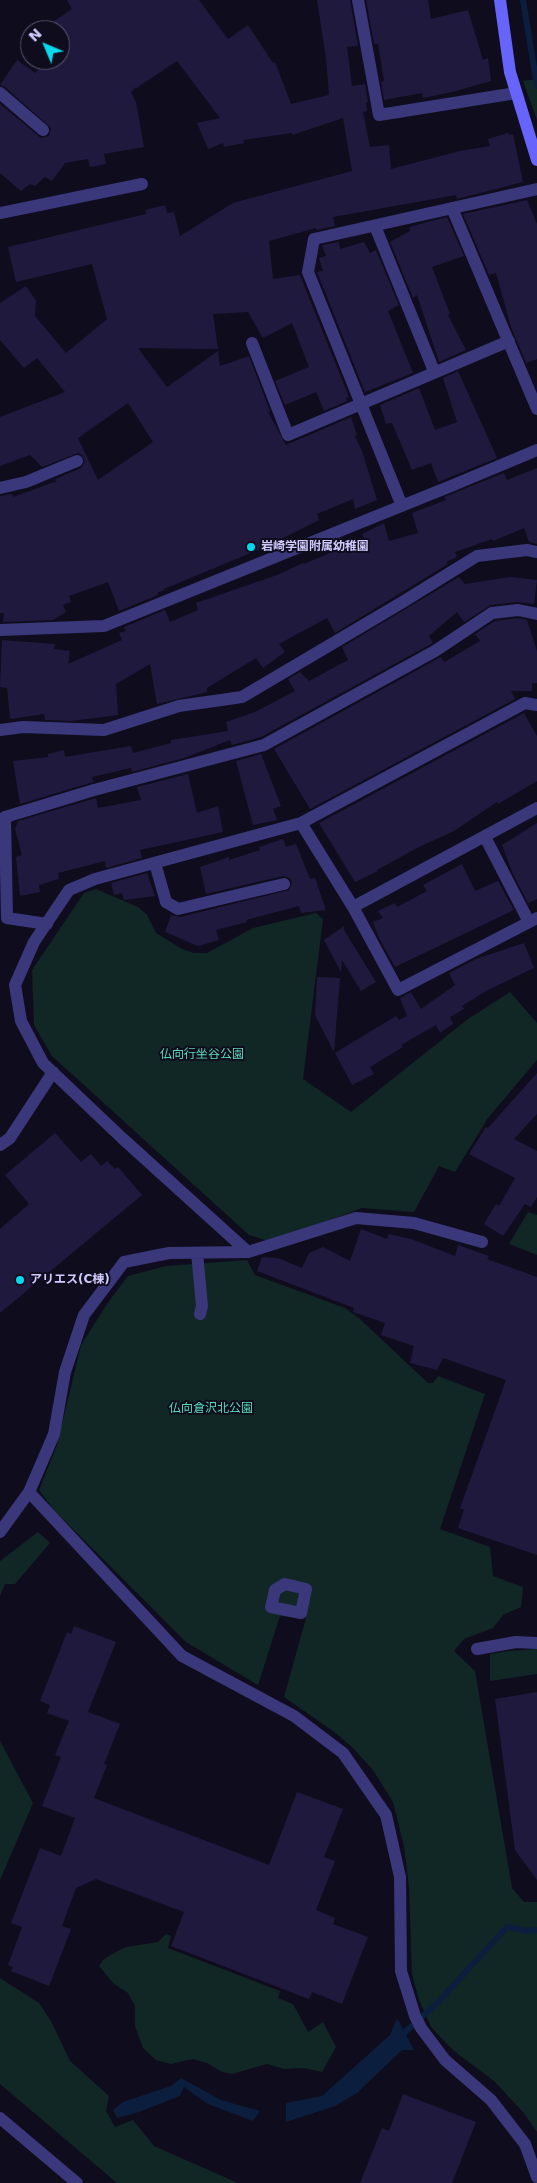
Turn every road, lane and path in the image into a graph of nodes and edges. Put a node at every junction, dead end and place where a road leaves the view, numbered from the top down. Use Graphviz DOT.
graph roads {
  1 [pos="358,0"];
  2 [pos="500,0"];
  3 [pos="0,93"];
  4 [pos="516,93"];
  5 [pos="43,130"];
  6 [pos="537,160"];
  7 [pos="142,184"];
  8 [pos="537,189"];
  9 [pos="452,208"];
  10 [pos="0,213"];
  11 [pos="375,226"];
  12 [pos="508,341"];
  13 [pos="252,343"];
  14 [pos="434,372"];
  15 [pos="360,405"];
  16 [pos="537,409"];
  17 [pos="537,450"];
  18 [pos="77,461"];
  19 [pos="0,488"];
  20 [pos="402,506"];
  21 [pos="537,552"];
  22 [pos="537,614"];
  23 [pos="0,630"];
  24 [pos="537,706"];
  25 [pos="0,730"];
  26 [pos="537,808"];
  27 [pos="301,823"];
  28 [pos="485,837"];
  29 [pos="155,863"];
  30 [pos="284,884"];
  31 [pos="353,907"];
  32 [pos="534,920"];
  33 [pos="46,924"];
  34 [pos="53,1072"];
  35 [pos="0,1145"];
  36 [pos="482,1242"];
  37 [pos="248,1252"];
  38 [pos="197,1253"];
  39 [pos="200,1314"];
  40 [pos="29,1492"];
  41 [pos="0,1532"];
  42 [pos="537,1643"];
  43 [pos="477,1649"];
  44 [pos="0,2118"];
  45 [pos="537,2176"];
  46 [pos="77,2183"];
  1 -- 4 [label="street"];
  2 -- 4 [label="street"];
  3 -- 5 [label="street"];
  4 -- 6 [label="street"];
  7 -- 10 [label="street"];
  8 -- 9 [label="street"];
  9 -- 11 [label="street"];
  9 -- 12 [label="street"];
  11 -- 14 [label="street"];
  11 -- 15 [label="street"];
  12 -- 14 [label="street"];
  12 -- 16 [label="street"];
  13 -- 15 [label="street"];
  14 -- 15 [label="street"];
  15 -- 20 [label="street"];
  17 -- 20 [label="street"];
  18 -- 19 [label="street"];
  20 -- 23 [label="street"];
  21 -- 25 [label="street"];
  22 -- 33 [label="street"];
  24 -- 27 [label="street"];
  26 -- 28 [label="street"];
  27 -- 29 [label="street"];
  27 -- 31 [label="street"];
  28 -- 31 [label="street"];
  28 -- 32 [label="street"];
  29 -- 30 [label="street"];
  29 -- 33 [label="street"];
  31 -- 32 [label="street"];
  33 -- 34 [label="street"];
  34 -- 35 [label="street"];
  34 -- 37 [label="street"];
  36 -- 37 [label="street"];
  37 -- 38 [label="street"];
  38 -- 39 [label="street"];
  38 -- 40 [label="street"];
  40 -- 41 [label="street"];
  40 -- 45 [label="street"];
  42 -- 43 [label="street"];
  44 -- 46 [label="street"];
}
